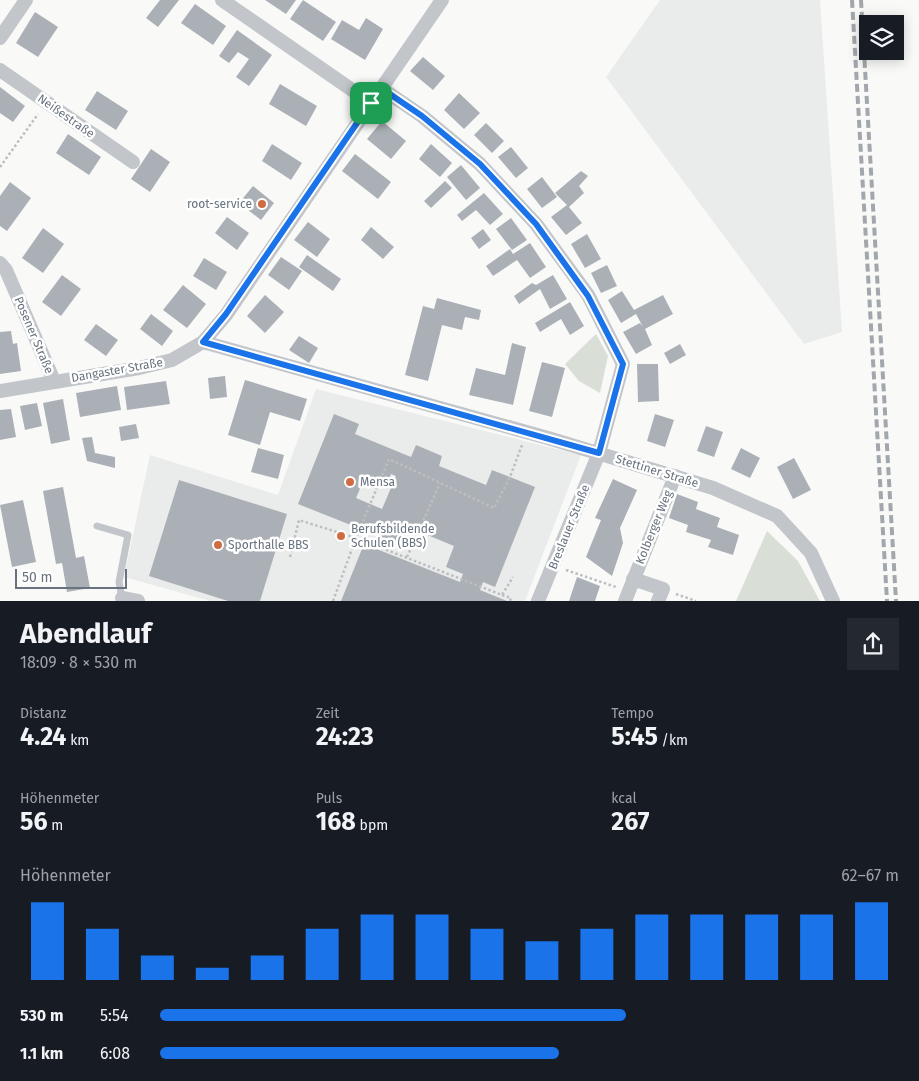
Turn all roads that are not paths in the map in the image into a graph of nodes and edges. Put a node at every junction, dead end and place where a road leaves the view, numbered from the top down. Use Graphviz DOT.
graph roads {
  1 [pos="26,0"];
  2 [pos="222,0"];
  3 [pos="442,0"];
  4 [pos="0,38"];
  5 [pos="0,70"];
  6 [pos="381,88"];
  7 [pos="371,103"];
  8 [pos="133,162"];
  9 [pos="0,263"];
  10 [pos="203,342"];
  11 [pos="54,381"];
  12 [pos="0,391"];
  13 [pos="599,453"];
  14 [pos="675,476"];
  15 [pos="97,526"];
  16 [pos="629,590"];
  17 [pos="661,595"];
  18 [pos="122,598"];
  19 [pos="138,601"];
  20 [pos="538,601"];
  21 [pos="833,601"];
  1 -- 4 [label="street"];
  2 -- 7 [label="street"];
  3 -- 6 [label="street, Dangaster Straße"];
  5 -- 8 [label="street, Neißestraße"];
  6 -- 7 [label="street, Dangaster Straße"];
  6 -- 13 [label="street, Breslauer Straße"];
  7 -- 10 [label="street, Dangaster Straße"];
  9 -- 11 [label="street, Posener Straße"];
  10 -- 11 [label="street, Dangaster Straße"];
  10 -- 13 [label="street, Stettiner Straße"];
  11 -- 12 [label="street, Dangaster Straße"];
  13 -- 14 [label="street, Stettiner Straße"];
  13 -- 20 [label="street, Breslauer Straße"];
  14 -- 16 [label="street, Kolberger Weg"];
  14 -- 21 [label="street, Stettiner Straße"];
  15 -- 18 [label="lane"];
  16 -- 17 [label="street, Kolberger Weg"];
  18 -- 19 [label="street"];
}
